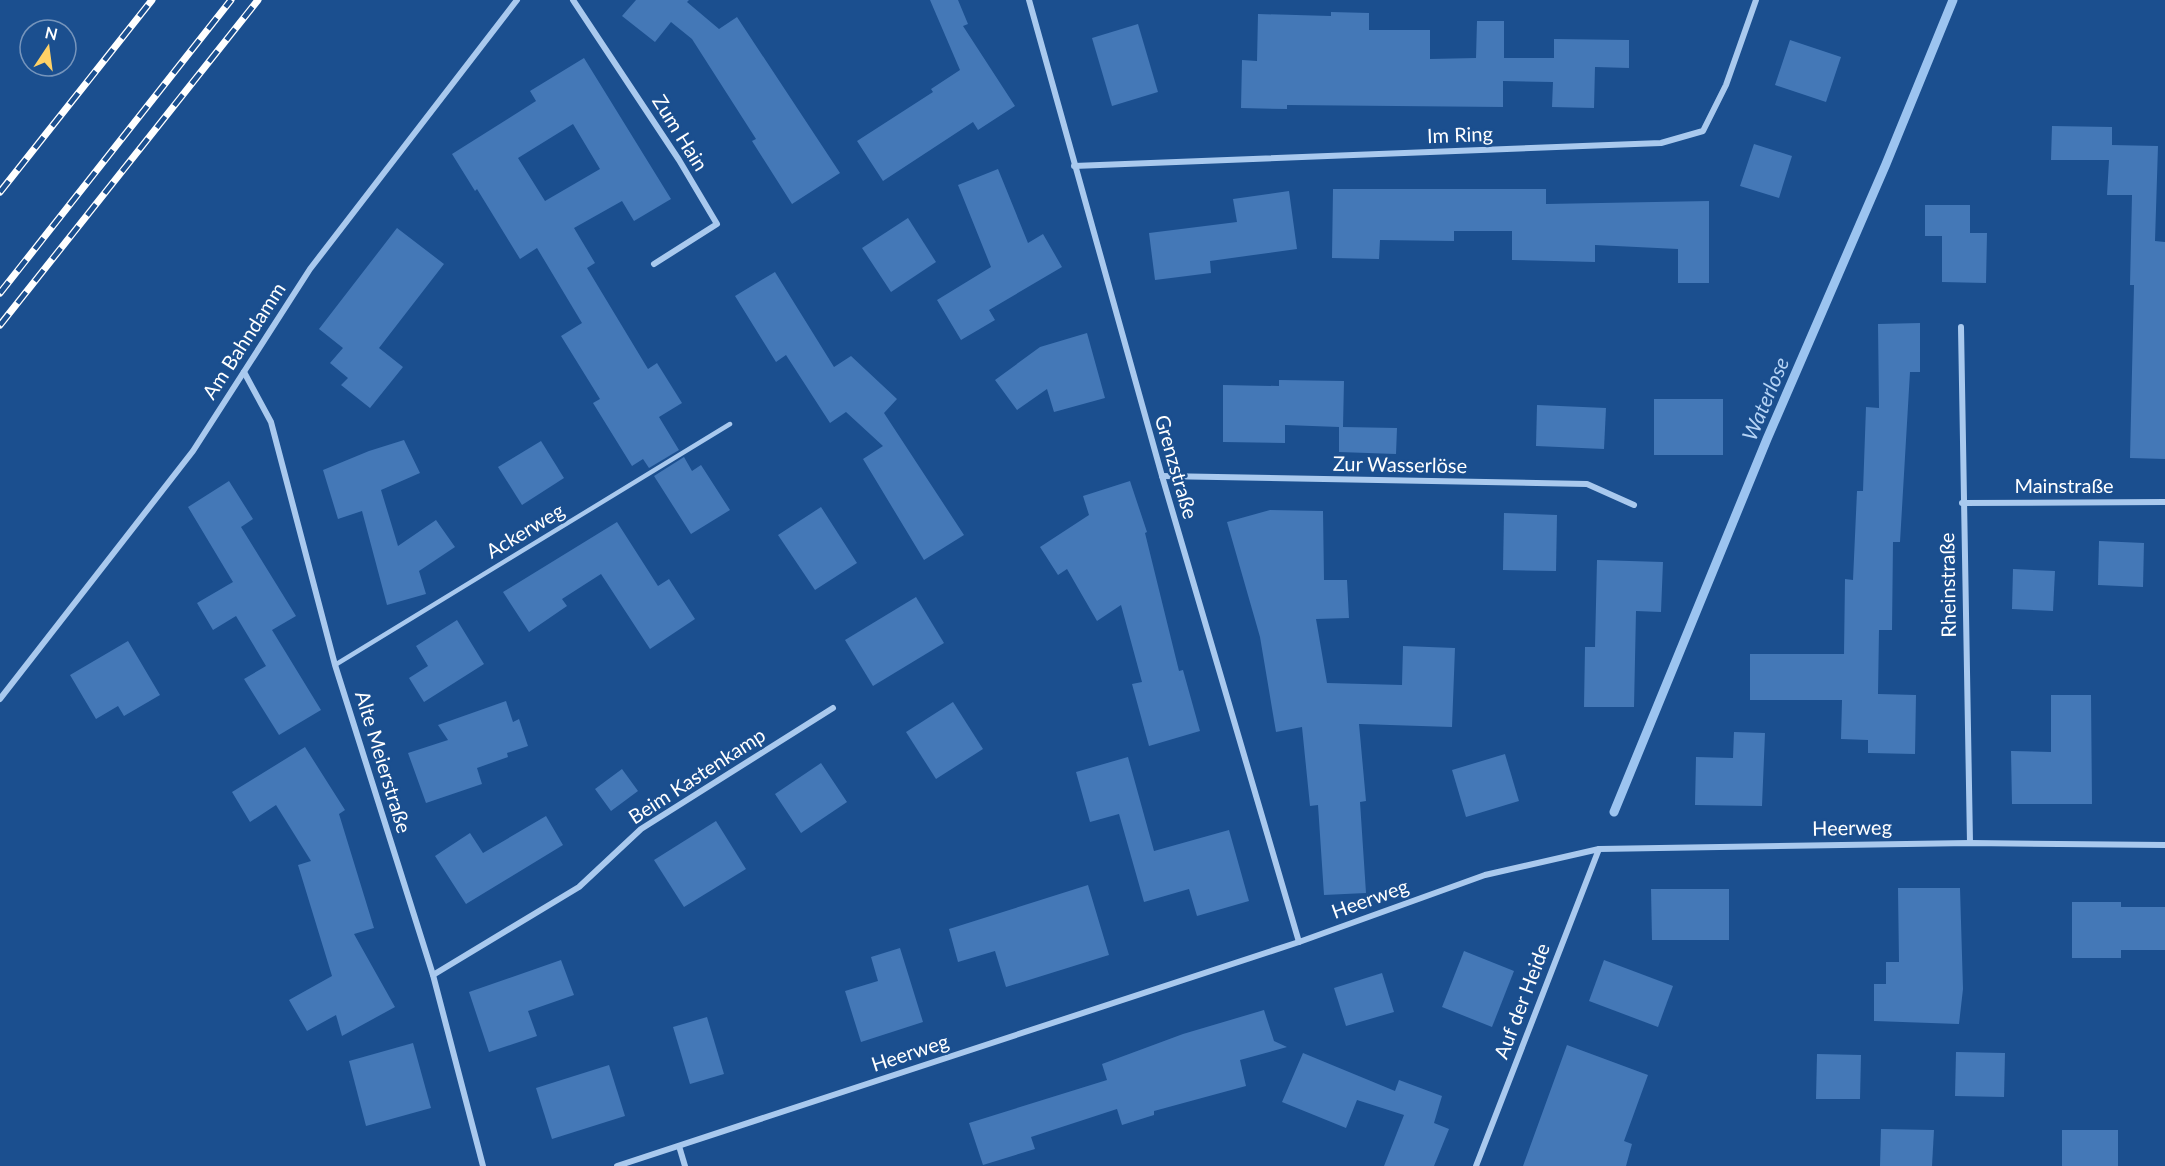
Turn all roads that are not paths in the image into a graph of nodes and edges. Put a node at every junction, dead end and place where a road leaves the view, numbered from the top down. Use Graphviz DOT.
graph roads {
  1 [pos="517,0"];
  2 [pos="573,0"];
  3 [pos="1029,0"];
  4 [pos="1756,0"];
  5 [pos="1074,166"];
  6 [pos="654,264"];
  7 [pos="1961,327"];
  8 [pos="244,372"];
  9 [pos="730,424"];
  10 [pos="1162,476"];
  11 [pos="2165,502"];
  12 [pos="1962,503"];
  13 [pos="1634,505"];
  14 [pos="335,665"];
  15 [pos="0,699"];
  16 [pos="833,708"];
  17 [pos="1970,843"];
  18 [pos="2165,845"];
  19 [pos="1599,849"];
  20 [pos="1299,942"];
  21 [pos="433,975"];
  22 [pos="679,1146"];
  23 [pos="483,1166"];
  24 [pos="617,1166"];
  25 [pos="685,1166"];
  26 [pos="1476,1166"];
  1 -- 8 [label="street, Am Bahndamm"];
  2 -- 6 [label="street, Zum Hain"];
  3 -- 5 [label="street, Grenzstraße"];
  4 -- 5 [label="street, Im Ring"];
  5 -- 10 [label="street, Grenzstraße"];
  7 -- 12 [label="street, Rheinstraße"];
  8 -- 14 [label="street, Alte Meierstraße"];
  8 -- 15 [label="street, Am Bahndamm"];
  9 -- 14 [label="lane, Ackerweg"];
  10 -- 13 [label="street, Zur Wasserlöse"];
  10 -- 20 [label="street, Grenzstraße"];
  11 -- 12 [label="street, Mainstraße"];
  12 -- 17 [label="street, Rheinstraße"];
  14 -- 21 [label="street, Alte Meierstraße"];
  16 -- 21 [label="street, Beim Kastenkamp"];
  17 -- 18 [label="street, Heerweg"];
  17 -- 19 [label="street, Heerweg"];
  19 -- 20 [label="street, Heerweg"];
  19 -- 26 [label="street, Auf der Heide"];
  20 -- 22 [label="street, Heerweg"];
  21 -- 23 [label="street, Alte Meierstraße"];
  22 -- 24 [label="street, Heerweg"];
  22 -- 25 [label="street"];
}
